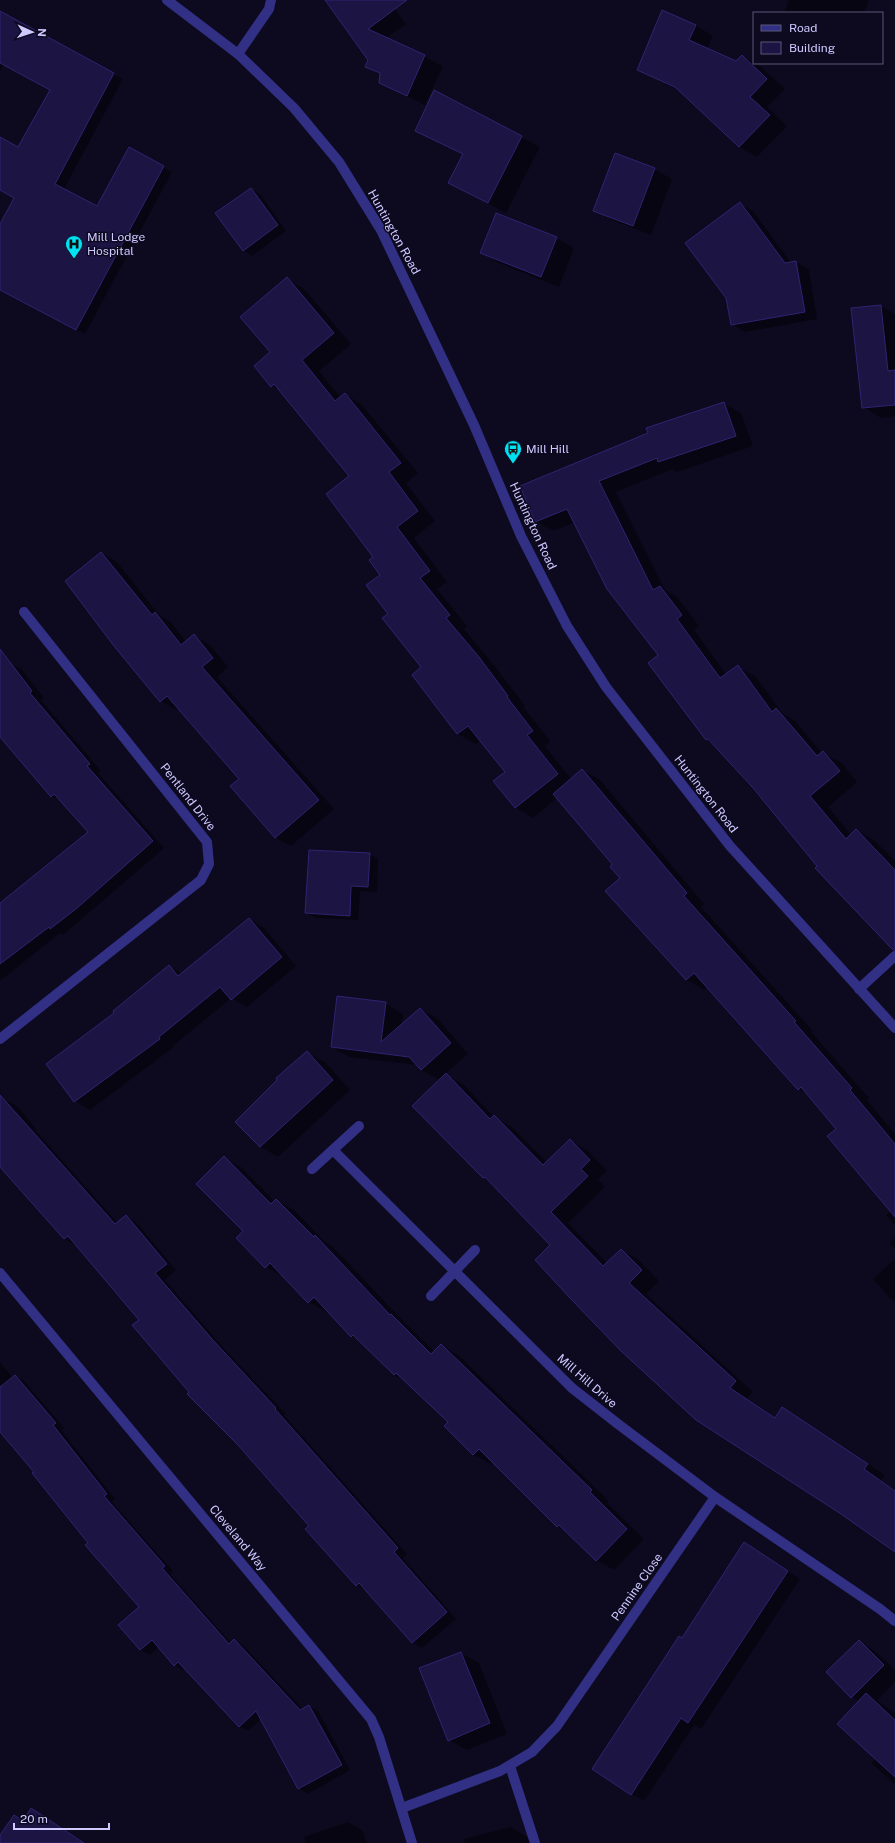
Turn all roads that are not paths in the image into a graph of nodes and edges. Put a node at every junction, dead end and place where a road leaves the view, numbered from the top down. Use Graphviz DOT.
graph roads {
  1 [pos="167,0"];
  2 [pos="271,0"];
  3 [pos="238,54"];
  4 [pos="24,612"];
  5 [pos="895,956"];
  6 [pos="859,989"];
  7 [pos="895,1028"];
  8 [pos="0,1039"];
  9 [pos="359,1126"];
  10 [pos="333,1150"];
  11 [pos="312,1169"];
  12 [pos="474,1250"];
  13 [pos="454,1271"];
  14 [pos="0,1273"];
  15 [pos="431,1296"];
  16 [pos="715,1497"];
  17 [pos="895,1621"];
  18 [pos="510,1766"];
  19 [pos="402,1808"];
  20 [pos="412,1843"];
  21 [pos="535,1843"];
  1 -- 3 [label="street, Huntington Road"];
  2 -- 3 [label="street"];
  3 -- 6 [label="street, Huntington Road"];
  4 -- 8 [label="street, Pentland Drive"];
  5 -- 6 [label="street"];
  6 -- 7 [label="street, Huntington Road"];
  9 -- 10 [label="street"];
  10 -- 11 [label="street"];
  10 -- 13 [label="street, Mill Hill Drive"];
  12 -- 13 [label="street"];
  13 -- 15 [label="street"];
  13 -- 16 [label="street, Mill Hill Drive"];
  14 -- 19 [label="street, Cleveland Way"];
  16 -- 17 [label="street"];
  16 -- 18 [label="street, Pennine Close"];
  18 -- 19 [label="street, Pennine Close"];
  18 -- 21 [label="street"];
  19 -- 20 [label="street, Cleveland Way"];
}
